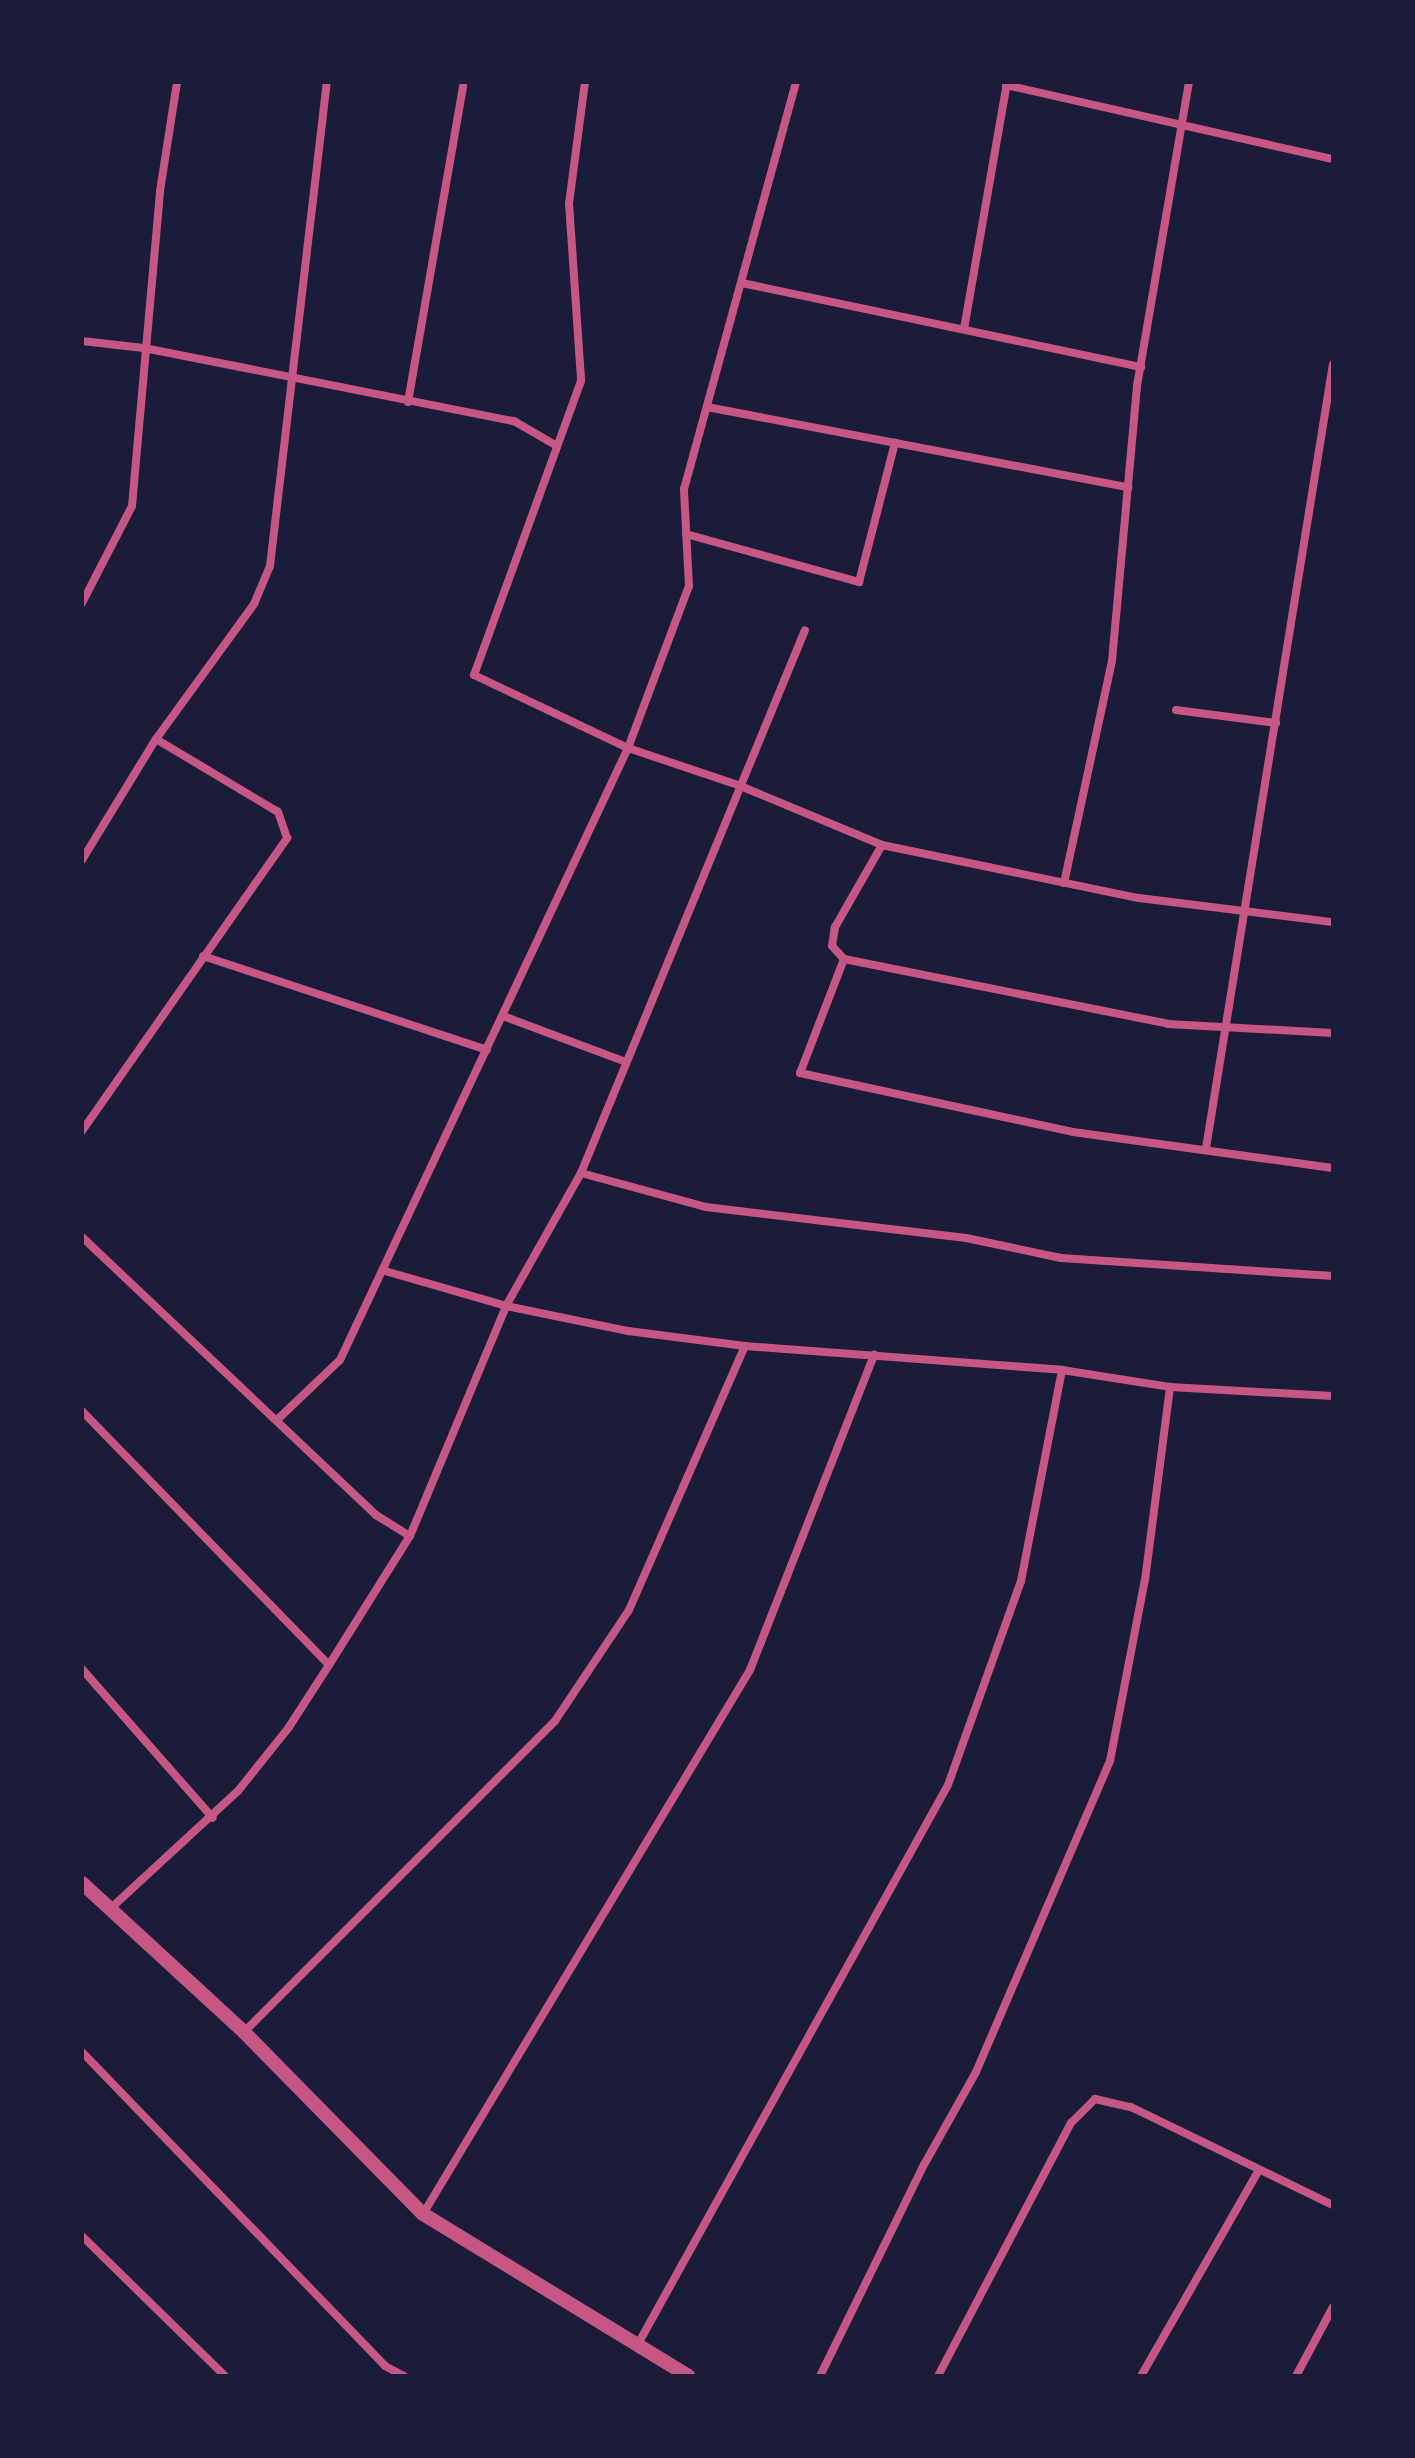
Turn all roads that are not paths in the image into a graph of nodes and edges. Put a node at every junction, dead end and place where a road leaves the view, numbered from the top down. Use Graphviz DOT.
graph roads {
  1 [pos="177,82"];
  2 [pos="327,82"];
  3 [pos="585,82"];
  4 [pos="796,82"];
  5 [pos="1189,82"];
  6 [pos="1007,83"];
  7 [pos="463,86"];
  8 [pos="1183,123"];
  9 [pos="1333,159"];
  10 [pos="742,283"];
  11 [pos="964,329"];
  12 [pos="82,341"];
  13 [pos="144,348"];
  14 [pos="1333,364"];
  15 [pos="1141,367"];
  16 [pos="291,378"];
  17 [pos="1330,399"];
  18 [pos="408,402"];
  19 [pos="707,407"];
  20 [pos="895,443"];
  21 [pos="557,446"];
  22 [pos="1128,487"];
  23 [pos="686,534"];
  24 [pos="82,603"];
  25 [pos="805,630"];
  26 [pos="1176,710"];
  27 [pos="1276,723"];
  28 [pos="156,739"];
  29 [pos="628,748"];
  30 [pos="738,785"];
  31 [pos="882,845"];
  32 [pos="84,854"];
  33 [pos="1064,883"];
  34 [pos="1246,911"];
  35 [pos="1333,922"];
  36 [pos="203,956"];
  37 [pos="844,959"];
  38 [pos="503,1016"];
  39 [pos="1227,1028"];
  40 [pos="1333,1033"];
  41 [pos="487,1050"];
  42 [pos="626,1062"];
  43 [pos="82,1131"];
  44 [pos="1206,1148"];
  45 [pos="1333,1168"];
  46 [pos="581,1173"];
  47 [pos="82,1237"];
  48 [pos="385,1271"];
  49 [pos="1333,1276"];
  50 [pos="506,1306"];
  51 [pos="745,1346"];
  52 [pos="874,1355"];
  53 [pos="1062,1370"];
  54 [pos="1170,1387"];
  55 [pos="1333,1396"];
  56 [pos="82,1411"];
  57 [pos="279,1418"];
  58 [pos="410,1536"];
  59 [pos="329,1665"];
  60 [pos="82,1669"];
  61 [pos="213,1818"];
  62 [pos="82,1883"];
  63 [pos="110,1909"];
  64 [pos="244,2032"];
  65 [pos="82,2052"];
  66 [pos="1259,2170"];
  67 [pos="1333,2205"];
  68 [pos="423,2214"];
  69 [pos="82,2236"];
  70 [pos="1333,2307"];
  71 [pos="638,2344"];
  72 [pos="225,2376"];
  73 [pos="404,2376"];
  74 [pos="688,2376"];
  75 [pos="820,2376"];
  76 [pos="938,2376"];
  77 [pos="1141,2376"];
  78 [pos="1296,2376"];
  1 -- 13 [label="street"];
  2 -- 16 [label="street"];
  3 -- 21 [label="street"];
  4 -- 10 [label="street"];
  5 -- 8 [label="street"];
  6 -- 8 [label="street"];
  6 -- 11 [label="street"];
  7 -- 18 [label="street"];
  8 -- 9 [label="street"];
  8 -- 15 [label="street"];
  10 -- 11 [label="street"];
  10 -- 19 [label="street"];
  11 -- 15 [label="street"];
  12 -- 13 [label="street"];
  13 -- 16 [label="street"];
  13 -- 24 [label="street"];
  14 -- 17 [label="street"];
  15 -- 22 [label="street"];
  16 -- 18 [label="street"];
  16 -- 28 [label="street"];
  17 -- 27 [label="street"];
  18 -- 21 [label="street"];
  19 -- 20 [label="street"];
  19 -- 23 [label="street"];
  20 -- 22 [label="street"];
  20 -- 23 [label="street"];
  21 -- 29 [label="street"];
  22 -- 33 [label="street"];
  23 -- 29 [label="street"];
  25 -- 30 [label="street"];
  26 -- 27 [label="street"];
  27 -- 34 [label="street"];
  28 -- 32 [label="street"];
  28 -- 36 [label="street"];
  29 -- 30 [label="street"];
  29 -- 38 [label="street"];
  30 -- 31 [label="street"];
  30 -- 42 [label="street"];
  31 -- 33 [label="street"];
  31 -- 37 [label="street"];
  33 -- 34 [label="street"];
  34 -- 35 [label="street"];
  34 -- 39 [label="street"];
  36 -- 41 [label="street"];
  36 -- 43 [label="street"];
  37 -- 39 [label="street"];
  37 -- 44 [label="street"];
  38 -- 41 [label="street"];
  38 -- 42 [label="street"];
  39 -- 40 [label="street"];
  39 -- 44 [label="street"];
  41 -- 48 [label="street"];
  42 -- 46 [label="street"];
  44 -- 45 [label="street"];
  46 -- 49 [label="street"];
  46 -- 50 [label="street"];
  47 -- 57 [label="street"];
  48 -- 50 [label="street"];
  48 -- 57 [label="street"];
  50 -- 51 [label="street"];
  50 -- 58 [label="street"];
  51 -- 52 [label="street"];
  51 -- 64 [label="street"];
  52 -- 53 [label="street"];
  52 -- 68 [label="street"];
  53 -- 54 [label="street"];
  53 -- 71 [label="street"];
  54 -- 55 [label="street"];
  54 -- 75 [label="street"];
  56 -- 59 [label="street"];
  57 -- 58 [label="street"];
  58 -- 59 [label="street"];
  59 -- 61 [label="street"];
  60 -- 61 [label="street"];
  61 -- 63 [label="street"];
  62 -- 63 [label="street"];
  63 -- 64 [label="street"];
  64 -- 68 [label="street"];
  65 -- 73 [label="street"];
  66 -- 67 [label="street"];
  66 -- 76 [label="street"];
  66 -- 77 [label="street"];
  68 -- 71 [label="street"];
  69 -- 72 [label="street"];
  70 -- 78 [label="street"];
  71 -- 74 [label="street"];
}
